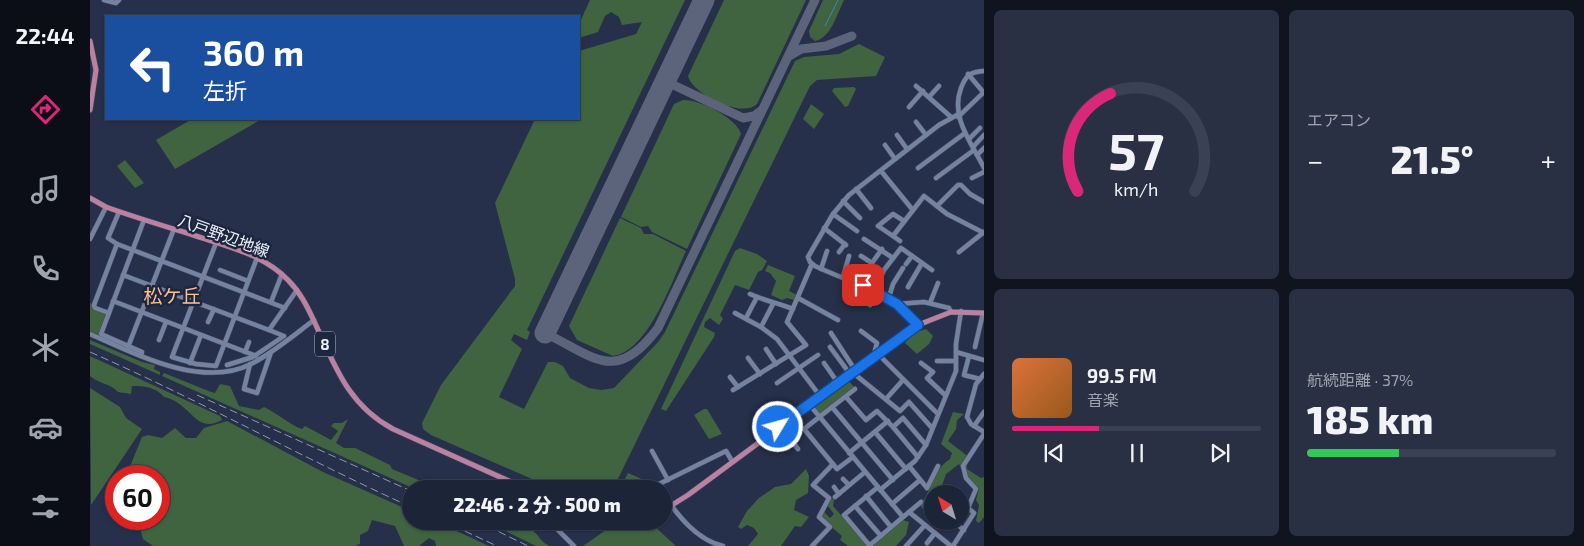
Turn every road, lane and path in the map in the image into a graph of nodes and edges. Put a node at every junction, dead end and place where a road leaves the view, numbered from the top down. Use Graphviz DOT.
graph roads {
  1 [pos="104,0"];
  2 [pos="119,0"];
  3 [pos="90,41"];
  4 [pos="93,66"];
  5 [pos="984,72"];
  6 [pos="968,74"];
  7 [pos="916,86"];
  8 [pos="939,86"];
  9 [pos="923,92"];
  10 [pos="984,93"];
  11 [pos="929,97"];
  12 [pos="909,107"];
  13 [pos="90,110"];
  14 [pos="958,116"];
  15 [pos="951,117"];
  16 [pos="916,122"];
  17 [pos="980,128"];
  18 [pos="965,133"];
  19 [pos="898,135"];
  20 [pos="926,135"];
  21 [pos="984,135"];
  22 [pos="968,138"];
  23 [pos="885,145"];
  24 [pos="974,148"];
  25 [pos="984,148"];
  26 [pos="907,149"];
  27 [pos="977,155"];
  28 [pos="895,159"];
  29 [pos="918,168"];
  30 [pos="984,168"];
  31 [pos="881,171"];
  32 [pos="984,172"];
  33 [pos="936,178"];
  34 [pos="972,178"];
  35 [pos="856,188"];
  36 [pos="90,198"];
  37 [pos="843,201"];
  38 [pos="984,202"];
  39 [pos="937,206"];
  40 [pos="106,207"];
  41 [pos="871,208"];
  42 [pos="912,209"];
  43 [pos="119,212"];
  44 [pos="833,214"];
  45 [pos="860,218"];
  46 [pos="144,220"];
  47 [pos="904,221"];
  48 [pos="824,228"];
  49 [pos="174,229"];
  50 [pos="857,231"];
  51 [pos="984,232"];
  52 [pos="893,236"];
  53 [pos="90,239"];
  54 [pos="864,239"];
  55 [pos="900,241"];
  56 [pos="216,243"];
  57 [pos="118,244"];
  58 [pos="882,249"];
  59 [pos="133,250"];
  60 [pos="827,251"];
  61 [pos="839,252"];
  62 [pos="959,252"];
  63 [pos="849,256"];
  64 [pos="861,256"];
  65 [pos="912,256"];
  66 [pos="257,258"];
  67 [pos="893,258"];
  68 [pos="162,261"];
  69 [pos="872,263"];
  70 [pos="922,263"];
  71 [pos="812,264"];
  72 [pos="821,269"];
  73 [pos="220,270"];
  74 [pos="932,270"];
  75 [pos="282,274"];
  76 [pos="123,275"];
  77 [pos="203,276"];
  78 [pos="844,277"];
  79 [pos="248,281"];
  80 [pos="938,284"];
  81 [pos="863,285"];
  82 [pos="153,286"];
  83 [pos="908,287"];
  84 [pos="297,290"];
  85 [pos="244,292"];
  86 [pos="876,292"];
  87 [pos="750,294"];
  88 [pos="757,297"];
  89 [pos="798,298"];
  90 [pos="888,300"];
  91 [pos="194,301"];
  92 [pos="113,302"];
  93 [pos="272,302"];
  94 [pos="930,303"];
  95 [pos="773,304"];
  96 [pos="897,304"];
  97 [pos="870,305"];
  98 [pos="214,308"];
  99 [pos="285,308"];
  100 [pos="793,309"];
  101 [pos="962,311"];
  102 [pos="951,312"];
  103 [pos="109,313"];
  104 [pos="142,313"];
  105 [pos="736,313"];
  106 [pos="983,313"];
  107 [pos="234,316"];
  108 [pos="746,318"];
  109 [pos="314,320"];
  110 [pos="838,320"];
  111 [pos="166,322"];
  112 [pos="208,322"];
  113 [pos="918,325"];
  114 [pos="761,327"];
  115 [pos="183,328"];
  116 [pos="269,330"];
  117 [pos="862,331"];
  118 [pos="831,332"];
  119 [pos="90,334"];
  120 [pos="202,335"];
  121 [pos="159,340"];
  122 [pos="249,342"];
  123 [pos="224,344"];
  124 [pos="128,347"];
  125 [pos="830,347"];
  126 [pos="975,347"];
  127 [pos="766,349"];
  128 [pos="271,351"];
  129 [pos="245,352"];
  130 [pos="956,352"];
  131 [pos="877,353"];
  132 [pos="141,355"];
  133 [pos="790,355"];
  134 [pos="818,355"];
  135 [pos="256,356"];
  136 [pos="969,356"];
  137 [pos="748,358"];
  138 [pos="984,360"];
  139 [pos="937,361"];
  140 [pos="956,361"];
  141 [pos="190,363"];
  142 [pos="824,363"];
  143 [pos="921,363"];
  144 [pos="250,364"];
  145 [pos="776,364"];
  146 [pos="227,365"];
  147 [pos="800,366"];
  148 [pos="852,372"];
  149 [pos="760,374"];
  150 [pos="984,374"];
  151 [pos="730,377"];
  152 [pos="980,379"];
  153 [pos="904,380"];
  154 [pos="777,383"];
  155 [pos="838,383"];
  156 [pos="738,386"];
  157 [pos="855,389"];
  158 [pos="732,390"];
  159 [pos="945,395"];
  160 [pos="820,396"];
  161 [pos="846,396"];
  162 [pos="886,399"];
  163 [pos="809,404"];
  164 [pos="832,407"];
  165 [pos="984,412"];
  166 [pos="937,413"];
  167 [pos="819,417"];
  168 [pos="888,421"];
  169 [pos="780,426"];
  170 [pos="974,426"];
  171 [pos="893,427"];
  172 [pos="932,428"];
  173 [pos="875,432"];
  174 [pos="984,433"];
  175 [pos="862,442"];
  176 [pos="926,445"];
  177 [pos="798,449"];
  178 [pos="652,451"];
  179 [pos="851,455"];
  180 [pos="918,457"];
  181 [pos="732,461"];
  182 [pos="833,464"];
  183 [pos="938,466"];
  184 [pos="908,468"];
  185 [pos="865,472"];
  186 [pos="843,479"];
  187 [pos="505,480"];
  188 [pos="668,480"];
  189 [pos="893,480"];
  190 [pos="920,480"];
  191 [pos="849,485"];
  192 [pos="834,487"];
  193 [pos="879,488"];
  194 [pos="866,496"];
  195 [pos="922,502"];
  196 [pos="892,504"];
  197 [pos="672,505"];
  198 [pos="855,506"];
  199 [pos="969,506"];
  200 [pos="672,507"];
  201 [pos="969,509"];
  202 [pos="909,512"];
  203 [pos="903,517"];
  204 [pos="924,524"];
  205 [pos="969,524"];
  206 [pos="924,526"];
  207 [pos="891,527"];
  208 [pos="558,530"];
  209 [pos="931,530"];
  210 [pos="964,530"];
  211 [pos="935,533"];
  212 [pos="881,536"];
  213 [pos="927,543"];
  214 [pos="949,545"];
  215 [pos="574,546"];
  216 [pos="723,546"];
  217 [pos="812,546"];
  218 [pos="870,546"];
  219 [pos="906,546"];
  1 -- 2 [label="street"];
  3 -- 4 [label="main road"];
  4 -- 13 [label="main road"];
  5 -- 6 [label="street"];
  6 -- 10 [label="street"];
  6 -- 14 [label="street"];
  7 -- 9 [label="street"];
  8 -- 11 [label="street"];
  9 -- 11 [label="street"];
  9 -- 12 [label="street"];
  10 -- 14 [label="street"];
  11 -- 15 [label="street"];
  14 -- 15 [label="street"];
  14 -- 18 [label="street"];
  15 -- 20 [label="street"];
  16 -- 20 [label="street"];
  17 -- 22 [label="street"];
  18 -- 22 [label="street"];
  18 -- 29 [label="street"];
  19 -- 26 [label="street"];
  20 -- 26 [label="street"];
  21 -- 24 [label="street"];
  22 -- 24 [label="street"];
  23 -- 28 [label="street"];
  24 -- 27 [label="street"];
  24 -- 33 [label="street"];
  25 -- 27 [label="street"];
  26 -- 28 [label="street"];
  27 -- 30 [label="street"];
  28 -- 31 [label="street"];
  31 -- 35 [label="street"];
  31 -- 42 [label="street"];
  32 -- 34 [label="street"];
  35 -- 37 [label="street"];
  35 -- 41 [label="street"];
  36 -- 40 [label="main road, 八戸野辺地線 / 8"];
  37 -- 44 [label="street"];
  37 -- 45 [label="street"];
  38 -- 39 [label="street"];
  39 -- 42 [label="street"];
  39 -- 51 [label="street"];
  40 -- 43 [label="main road, 八戸野辺地線 / 8"];
  40 -- 53 [label="street"];
  42 -- 47 [label="street"];
  43 -- 46 [label="main road, 八戸野辺地線 / 8"];
  43 -- 57 [label="street"];
  44 -- 48 [label="street"];
  44 -- 50 [label="street"];
  46 -- 49 [label="main road, 八戸野辺地線 / 8"];
  46 -- 59 [label="street"];
  47 -- 52 [label="street"];
  47 -- 52 [label="street"];
  48 -- 61 [label="street"];
  48 -- 71 [label="street"];
  49 -- 56 [label="main road, 八戸野辺地線 / 8"];
  49 -- 68 [label="street"];
  51 -- 62 [label="street"];
  52 -- 55 [label="street"];
  54 -- 58 [label="street"];
  56 -- 66 [label="main road, 八戸野辺地線 / 8"];
  56 -- 77 [label="street"];
  57 -- 59 [label="street"];
  57 -- 103 [label="street"];
  58 -- 67 [label="street"];
  58 -- 69 [label="street"];
  59 -- 68 [label="street"];
  59 -- 76 [label="street"];
  60 -- 72 [label="street"];
  63 -- 78 [label="street"];
  64 -- 69 [label="street"];
  65 -- 67 [label="street"];
  65 -- 70 [label="street"];
  65 -- 90 [label="street"];
  66 -- 75 [label="main road, 八戸野辺地線 / 8"];
  66 -- 79 [label="street"];
  67 -- 86 [label="street"];
  68 -- 77 [label="street"];
  68 -- 82 [label="street"];
  69 -- 81 [label="street"];
  70 -- 74 [label="street"];
  70 -- 83 [label="street"];
  71 -- 72 [label="street"];
  71 -- 89 [label="street"];
  72 -- 78 [label="street"];
  73 -- 79 [label="street"];
  75 -- 84 [label="main road, 八戸野辺地線 / 8"];
  75 -- 93 [label="street"];
  76 -- 82 [label="street"];
  76 -- 92 [label="street"];
  77 -- 85 [label="street"];
  77 -- 91 [label="street"];
  78 -- 81 [label="street"];
  79 -- 85 [label="street"];
  80 -- 94 [label="street"];
  81 -- 86 [label="street"];
  82 -- 91 [label="street"];
  82 -- 104 [label="street"];
  84 -- 99 [label="street"];
  84 -- 109 [label="main road, 八戸野辺地線 / 8"];
  85 -- 93 [label="street"];
  85 -- 107 [label="street"];
  86 -- 90 [label="street"];
  86 -- 97 [label="street"];
  87 -- 88 [label="street"];
  88 -- 95 [label="street"];
  88 -- 108 [label="street"];
  89 -- 100 [label="street"];
  89 -- 110 [label="street"];
  90 -- 96 [label="street"];
  91 -- 98 [label="street"];
  91 -- 115 [label="street"];
  92 -- 103 [label="street"];
  92 -- 104 [label="street"];
  93 -- 99 [label="street"];
  94 -- 96 [label="street"];
  94 -- 102 [label="street"];
  95 -- 100 [label="street"];
  95 -- 114 [label="street"];
  96 -- 113 [label="street"];
  98 -- 107 [label="street"];
  98 -- 112 [label="street"];
  99 -- 116 [label="street"];
  100 -- 133 [label="street"];
  101 -- 102 [label="main road"];
  101 -- 106 [label="main road"];
  101 -- 130 [label="street"];
  102 -- 113 [label="main road"];
  103 -- 124 [label="street"];
  104 -- 111 [label="street"];
  104 -- 124 [label="street"];
  105 -- 108 [label="street"];
  106 -- 126 [label="street"];
  107 -- 116 [label="street"];
  107 -- 123 [label="street"];
  108 -- 114 [label="street"];
  109 -- 128 [label="street"];
  109 -- 187 [label="main road, 八戸野辺地線 / 8"];
  111 -- 115 [label="street"];
  111 -- 121 [label="street"];
  113 -- 131 [label="main road"];
  114 -- 133 [label="street"];
  115 -- 120 [label="street"];
  115 -- 141 [label="street"];
  116 -- 135 [label="street"];
  117 -- 131 [label="street"];
  118 -- 148 [label="street"];
  119 -- 132 [label="street"];
  120 -- 123 [label="street"];
  120 -- 141 [label="street"];
  122 -- 129 [label="street"];
  123 -- 129 [label="street"];
  123 -- 141 [label="street"];
  124 -- 132 [label="street"];
  125 -- 148 [label="street"];
  127 -- 145 [label="street"];
  128 -- 144 [label="street"];
  128 -- 144 [label="street"];
  129 -- 135 [label="street"];
  130 -- 136 [label="street"];
  130 -- 140 [label="street"];
  131 -- 148 [label="main road"];
  131 -- 153 [label="street"];
  132 -- 144 [label="street"];
  133 -- 145 [label="street"];
  133 -- 147 [label="street"];
  134 -- 147 [label="street"];
  135 -- 146 [label="street"];
  136 -- 138 [label="street"];
  136 -- 152 [label="street"];
  137 -- 149 [label="street"];
  139 -- 140 [label="street"];
  140 -- 159 [label="street"];
  142 -- 155 [label="street"];
  143 -- 159 [label="street"];
  145 -- 149 [label="street"];
  147 -- 154 [label="street"];
  147 -- 160 [label="street"];
  148 -- 155 [label="main road"];
  148 -- 162 [label="street"];
  149 -- 156 [label="street"];
  150 -- 152 [label="street"];
  151 -- 156 [label="street"];
  152 -- 170 [label="street"];
  153 -- 162 [label="street"];
  153 -- 166 [label="street"];
  155 -- 160 [label="main road"];
  156 -- 158 [label="street"];
  157 -- 161 [label="street"];
  159 -- 166 [label="street"];
  160 -- 163 [label="main road"];
  161 -- 164 [label="street"];
  161 -- 168 [label="street"];
  162 -- 172 [label="street"];
  163 -- 167 [label="street"];
  163 -- 169 [label="main road"];
  164 -- 167 [label="street"];
  164 -- 175 [label="street"];
  165 -- 170 [label="street"];
  166 -- 172 [label="street"];
  167 -- 179 [label="street"];
  167 -- 182 [label="street"];
  168 -- 171 [label="street"];
  168 -- 173 [label="street"];
  169 -- 177 [label="street"];
  169 -- 181 [label="main road"];
  170 -- 174 [label="street"];
  171 -- 176 [label="street"];
  171 -- 180 [label="street"];
  172 -- 176 [label="street"];
  173 -- 175 [label="street"];
  173 -- 184 [label="street"];
  174 -- 199 [label="street"];
  175 -- 179 [label="street"];
  175 -- 189 [label="street"];
  176 -- 180 [label="street"];
  178 -- 188 [label="street"];
  179 -- 182 [label="street"];
  179 -- 185 [label="street"];
  180 -- 184 [label="street"];
  181 -- 188 [label="street"];
  181 -- 197 [label="main road"];
  182 -- 217 [label="street"];
  183 -- 190 [label="street"];
  184 -- 189 [label="street"];
  184 -- 190 [label="street"];
  185 -- 191 [label="street"];
  185 -- 193 [label="street"];
  186 -- 191 [label="street"];
  189 -- 193 [label="street"];
  190 -- 196 [label="street"];
  191 -- 192 [label="street"];
  193 -- 194 [label="street"];
  193 -- 196 [label="street"];
  194 -- 198 [label="street"];
  194 -- 207 [label="street"];
  195 -- 202 [label="street"];
  196 -- 203 [label="street"];
  198 -- 212 [label="street"];
  198 -- 218 [label="street"];
  200 -- 216 [label="street"];
  201 -- 205 [label="street"];
  202 -- 203 [label="street"];
  202 -- 204 [label="street"];
  203 -- 207 [label="street"];
  206 -- 219 [label="street"];
  207 -- 212 [label="street"];
  208 -- 215 [label="street"];
  209 -- 211 [label="street"];
  210 -- 214 [label="street"];
  211 -- 213 [label="street"];
  211 -- 214 [label="street"];
  212 -- 218 [label="street"];
}
